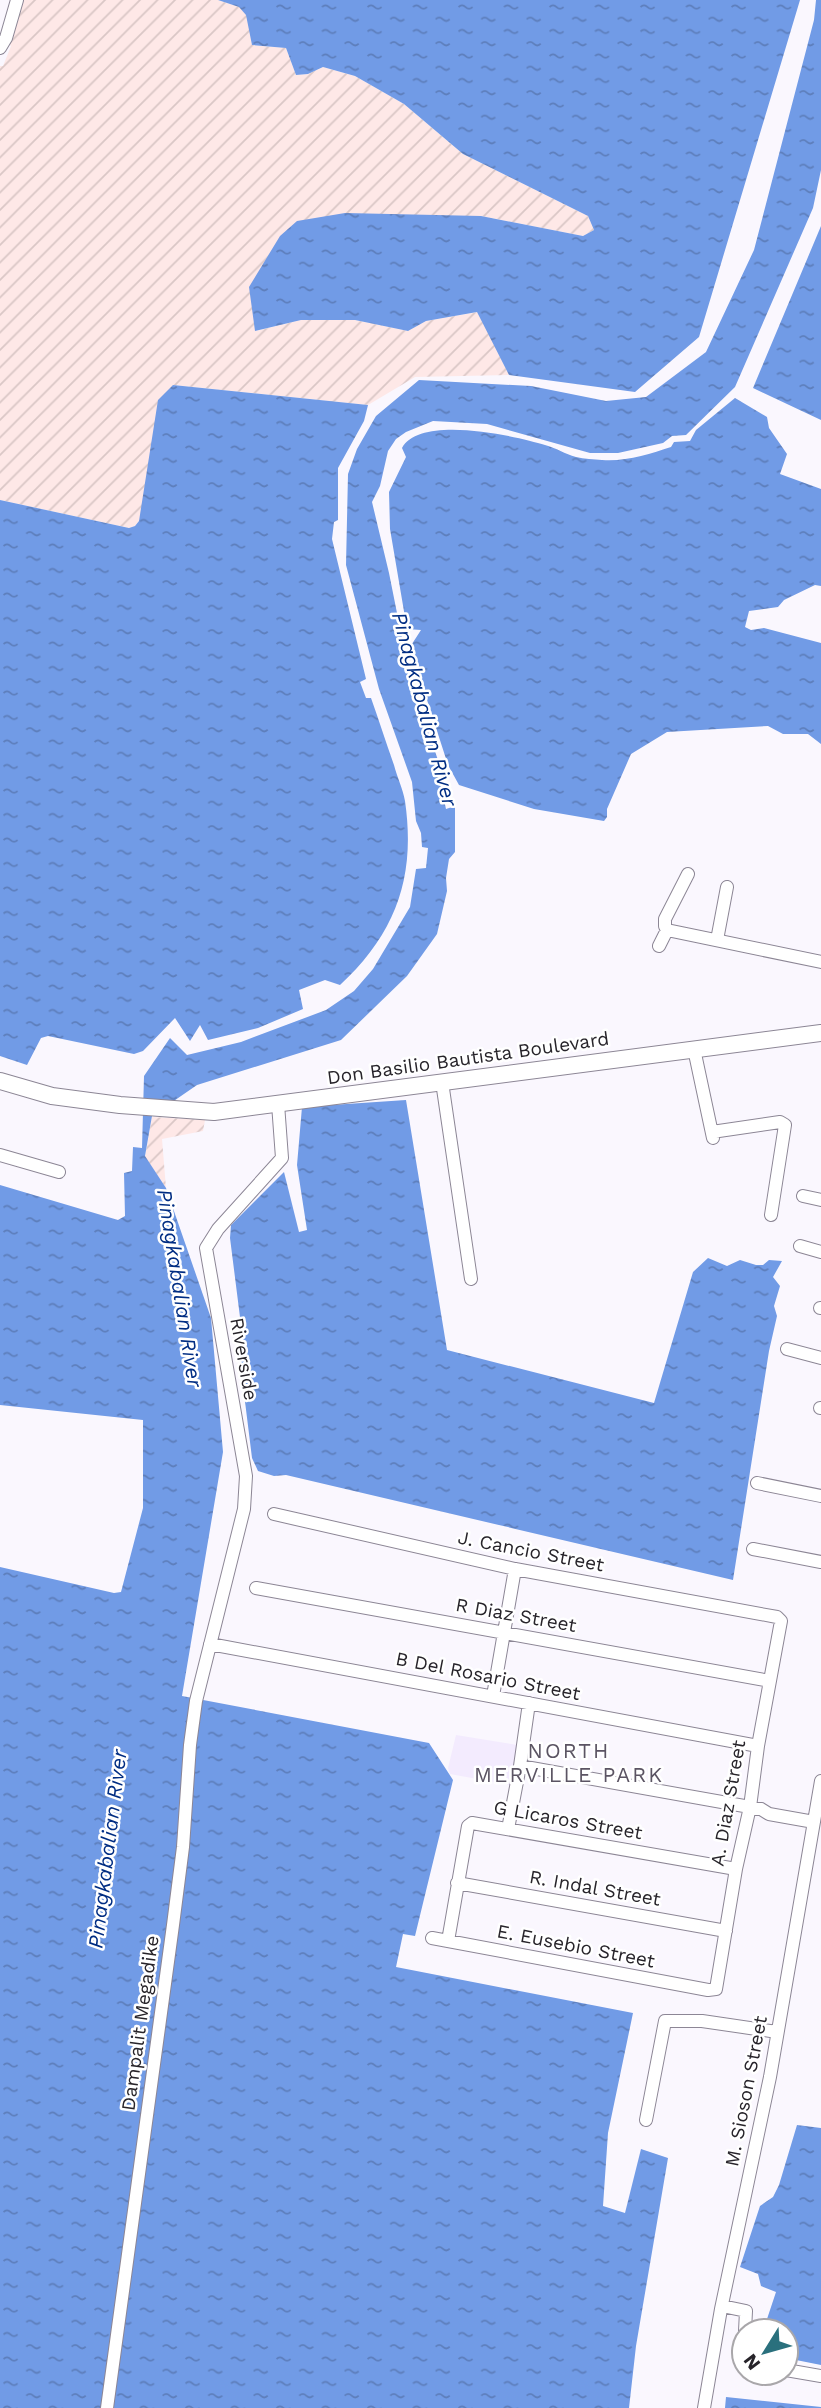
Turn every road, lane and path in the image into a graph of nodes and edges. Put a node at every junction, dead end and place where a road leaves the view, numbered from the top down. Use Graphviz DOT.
graph roads {
  1 [pos="17,0"];
  2 [pos="0,48"];
  3 [pos="688,874"];
  4 [pos="727,887"];
  5 [pos="667,930"];
  6 [pos="717,940"];
  7 [pos="659,946"];
  8 [pos="821,962"];
  9 [pos="821,1033"];
  10 [pos="694,1049"];
  11 [pos="0,1081"];
  12 [pos="442,1082"];
  13 [pos="278,1104"];
  14 [pos="0,1155"];
  15 [pos="59,1172"];
  16 [pos="803,1196"];
  17 [pos="821,1200"];
  18 [pos="771,1215"];
  19 [pos="800,1246"];
  20 [pos="821,1252"];
  21 [pos="471,1279"];
  22 [pos="787,1349"];
  23 [pos="821,1358"];
  24 [pos="758,1483"];
  25 [pos="821,1496"];
  26 [pos="274,1514"];
  27 [pos="753,1549"];
  28 [pos="821,1562"];
  29 [pos="515,1569"];
  30 [pos="256,1588"];
  31 [pos="781,1620"];
  32 [pos="505,1632"];
  33 [pos="210,1644"];
  34 [pos="769,1681"];
  35 [pos="493,1696"];
  36 [pos="529,1703"];
  37 [pos="758,1746"];
  38 [pos="520,1766"];
  39 [pos="821,1781"];
  40 [pos="755,1808"];
  41 [pos="815,1818"];
  42 [pos="508,1829"];
  43 [pos="736,1869"];
  44 [pos="457,1884"];
  45 [pos="726,1931"];
  46 [pos="432,1938"];
  47 [pos="448,1941"];
  48 [pos="712,1991"];
  49 [pos="777,2032"];
  50 [pos="646,2120"];
  51 [pos="722,2306"];
  52 [pos="746,2317"];
  53 [pos="800,2372"];
  54 [pos="821,2376"];
  55 [pos="107,2408"];
  56 [pos="704,2408"];
  1 -- 2 [label="street"];
  3 -- 5 [label="street"];
  4 -- 6 [label="street"];
  5 -- 6 [label="street"];
  5 -- 7 [label="street"];
  6 -- 8 [label="street"];
  9 -- 10 [label="main road, Don Basilio Bautista Boulevard"];
  10 -- 12 [label="main road, Don Basilio Bautista Boulevard"];
  10 -- 18 [label="street"];
  11 -- 13 [label="main road, Don Basilio Bautista Boulevard"];
  12 -- 13 [label="main road, Don Basilio Bautista Boulevard"];
  12 -- 21 [label="street"];
  13 -- 33 [label="street, Riverside"];
  14 -- 15 [label="street"];
  16 -- 17 [label="street"];
  19 -- 20 [label="street"];
  22 -- 23 [label="street"];
  24 -- 25 [label="street"];
  26 -- 29 [label="street, J. Cancio Street"];
  27 -- 28 [label="street"];
  29 -- 31 [label="street, J. Cancio Street"];
  29 -- 32 [label="street"];
  30 -- 32 [label="street, R Diaz Street"];
  31 -- 34 [label="street, A. Diaz Street"];
  32 -- 34 [label="street, R Diaz Street"];
  32 -- 35 [label="street"];
  33 -- 35 [label="street, B Del Rosario Street"];
  33 -- 55 [label="street, Dampalit Megadike"];
  34 -- 37 [label="street, A. Diaz Street"];
  35 -- 36 [label="street, B Del Rosario Street"];
  36 -- 37 [label="street, B Del Rosario Street"];
  36 -- 38 [label="street"];
  37 -- 40 [label="street, A. Diaz Street"];
  38 -- 40 [label="street"];
  38 -- 42 [label="street"];
  39 -- 41 [label="street, M. Sioson Street"];
  40 -- 41 [label="street"];
  40 -- 43 [label="street, A. Diaz Street"];
  41 -- 49 [label="street, M. Sioson Street"];
  42 -- 43 [label="street, G Licaros Street"];
  42 -- 44 [label="street, G Licaros Street"];
  43 -- 45 [label="street, A. Diaz Street"];
  44 -- 45 [label="street, R. Indal Street"];
  44 -- 47 [label="street, G Licaros Street"];
  45 -- 48 [label="street, A. Diaz Street"];
  46 -- 47 [label="street, E. Eusebio Street"];
  47 -- 48 [label="street, E. Eusebio Street"];
  49 -- 50 [label="street"];
  49 -- 51 [label="street, M. Sioson Street"];
  51 -- 52 [label="street"];
  51 -- 56 [label="street, M. Sioson Street"];
  53 -- 54 [label="street"];
}
